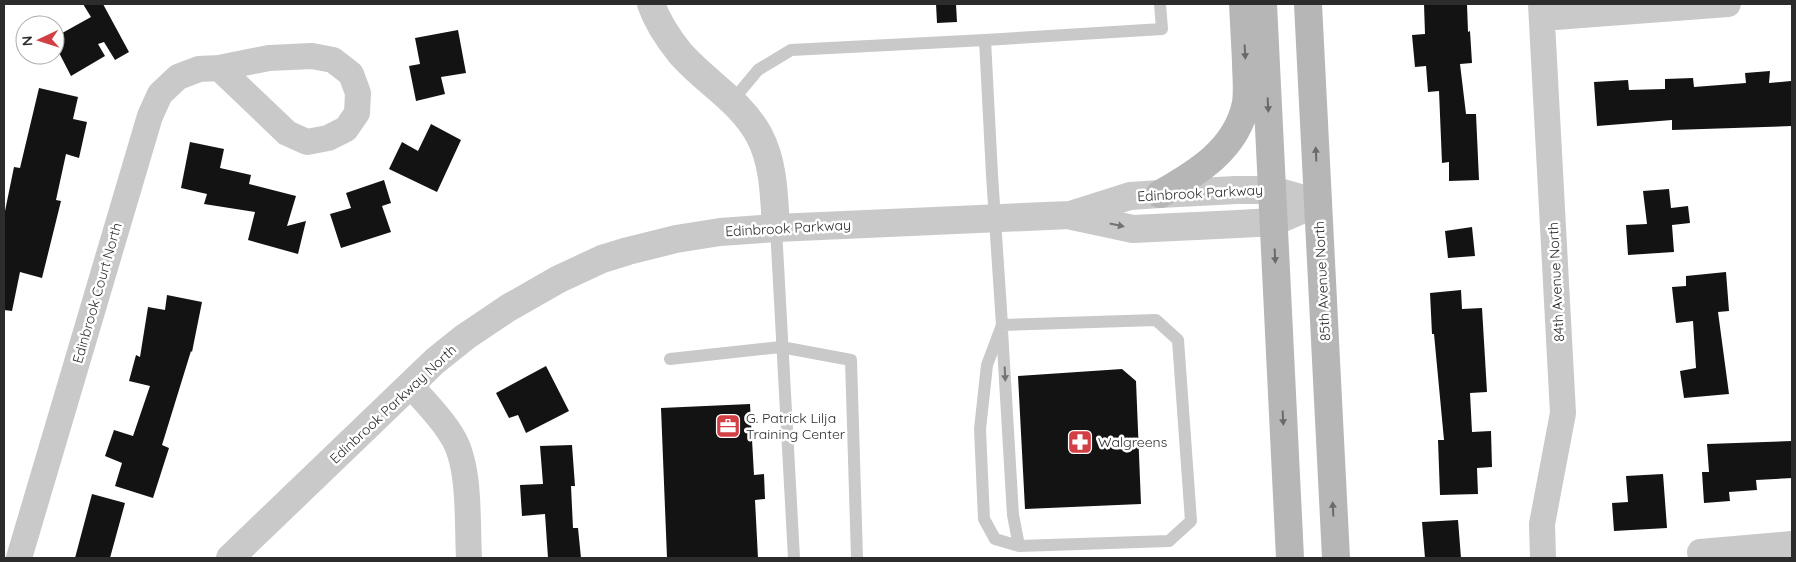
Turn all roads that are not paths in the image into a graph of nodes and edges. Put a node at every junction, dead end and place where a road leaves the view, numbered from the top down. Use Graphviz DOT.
graph roads {
  1 [pos="650,4"];
  2 [pos="1160,4"];
  3 [pos="1243,4"];
  4 [pos="1263,4"];
  5 [pos="1308,4"];
  6 [pos="1728,4"];
  7 [pos="1542,11"];
  8 [pos="985,40"];
  9 [pos="219,68"];
  10 [pos="733,100"];
  11 [pos="1272,190"];
  12 [pos="1160,194"];
  13 [pos="1318,203"];
  14 [pos="1070,215"];
  15 [pos="995,219"];
  16 [pos="1274,222"];
  17 [pos="776,228"];
  18 [pos="628,251"];
  19 [pos="1002,325"];
  20 [pos="781,347"];
  21 [pos="670,359"];
  22 [pos="410,385"];
  23 [pos="1792,544"];
  24 [pos="1019,546"];
  25 [pos="1700,552"];
  26 [pos="19,558"];
  27 [pos="230,558"];
  28 [pos="469,558"];
  29 [pos="794,558"];
  30 [pos="857,558"];
  31 [pos="1290,558"];
  32 [pos="1336,558"];
  33 [pos="1543,558"];
  1 -- 10 [label="street"];
  2 -- 8 [label="lane"];
  3 -- 12 [label="main road, one-way"];
  4 -- 11 [label="main road, one-way"];
  13 -- 5 [label="main road, 85th Avenue North, one-way"];
  6 -- 7 [label="street"];
  7 -- 33 [label="street, 84th Avenue North"];
  8 -- 10 [label="lane"];
  8 -- 15 [label="lane"];
  9 -- 9 [label="street, Edinbrook Court North"];
  9 -- 26 [label="street, Edinbrook Court North"];
  10 -- 17 [label="street"];
  11 -- 12 [label="street, Edinbrook Parkway"];
  11 -- 13 [label="street, Edinbrook Parkway"];
  11 -- 16 [label="main road"];
  12 -- 14 [label="street, Edinbrook Parkway"];
  13 -- 16 [label="street, Edinbrook Parkway"];
  32 -- 13 [label="main road, 85th Avenue North, one-way"];
  14 -- 15 [label="street, Edinbrook Parkway"];
  14 -- 16 [label="street, Edinbrook Parkway, one-way"];
  15 -- 17 [label="street, Edinbrook Parkway"];
  15 -- 19 [label="lane"];
  16 -- 31 [label="main road, one-way"];
  17 -- 18 [label="street, Edinbrook Parkway"];
  17 -- 20 [label="lane"];
  18 -- 22 [label="street, Edinbrook Parkway North"];
  19 -- 24 [label="lane, one-way"];
  19 -- 24 [label="lane"];
  19 -- 24 [label="lane"];
  20 -- 21 [label="lane"];
  20 -- 29 [label="lane"];
  20 -- 30 [label="lane"];
  22 -- 27 [label="street, Edinbrook Parkway North"];
  22 -- 28 [label="street"];
  23 -- 25 [label="street"];
}
